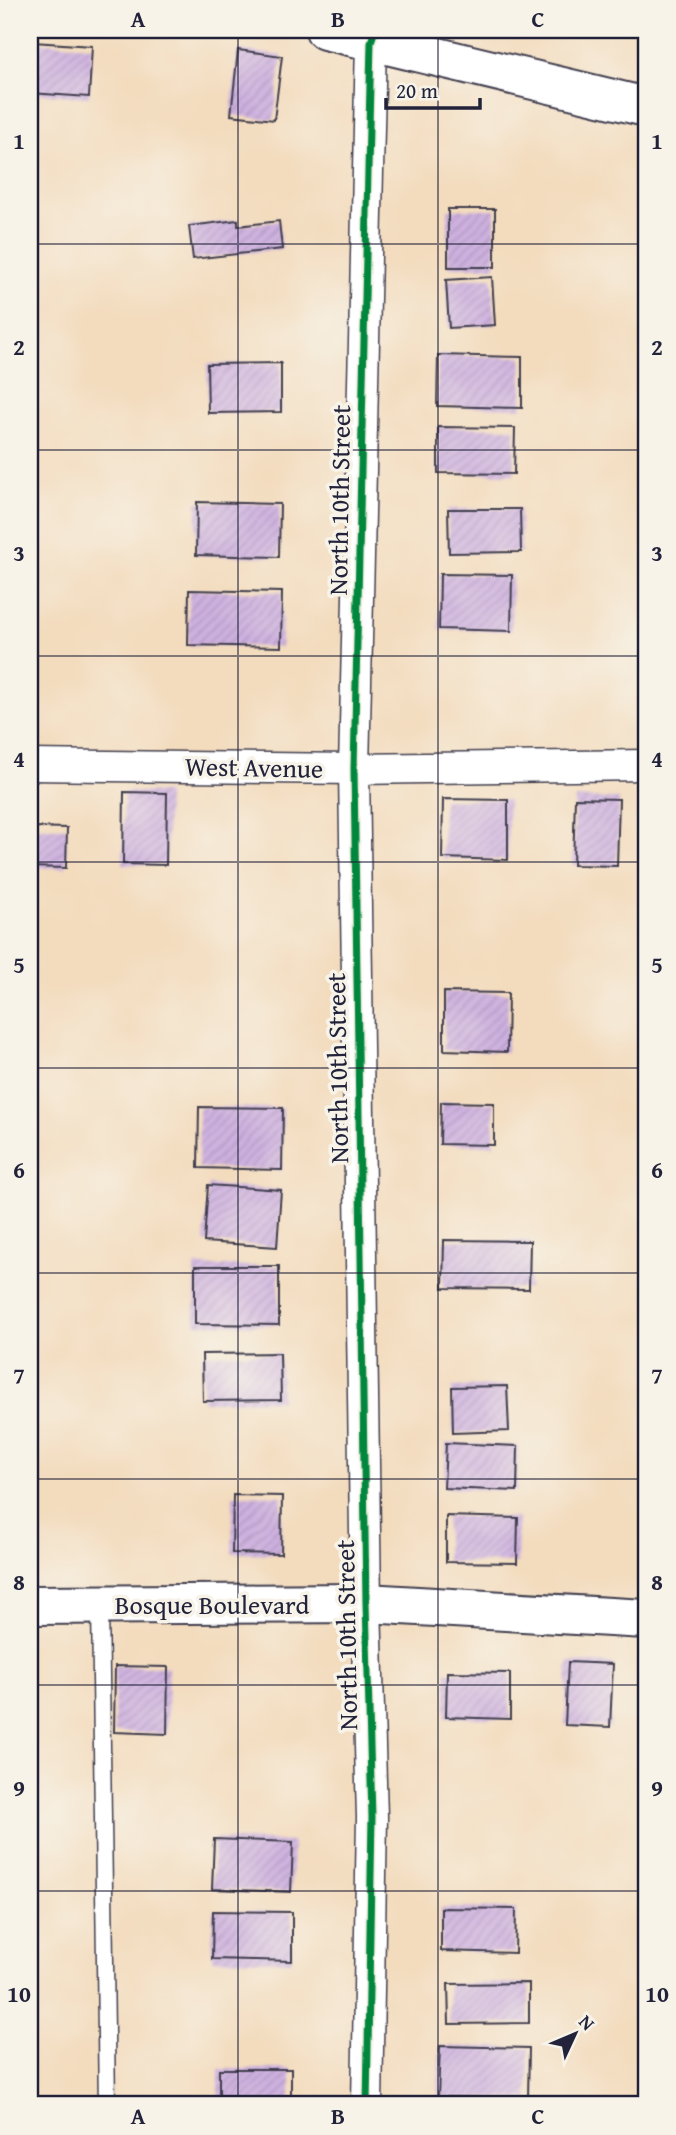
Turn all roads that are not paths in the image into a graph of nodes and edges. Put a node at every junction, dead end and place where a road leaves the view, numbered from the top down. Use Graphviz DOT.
graph roads {
  1 [pos="325,30"];
  2 [pos="373,36"];
  3 [pos="646,107"];
  4 [pos="30,765"];
  5 [pos="646,765"];
  6 [pos="354,769"];
  7 [pos="366,1603"];
  8 [pos="100,1604"];
  9 [pos="30,1605"];
  10 [pos="646,1619"];
  11 [pos="107,2105"];
  12 [pos="367,2105"];
  1 -- 2 [label="main road"];
  2 -- 3 [label="main road"];
  2 -- 6 [label="street, North 10th Street"];
  4 -- 6 [label="street, West Avenue"];
  5 -- 6 [label="street, West Avenue"];
  6 -- 7 [label="street, North 10th Street"];
  7 -- 8 [label="main road, Bosque Boulevard"];
  7 -- 10 [label="main road, Bosque Boulevard"];
  7 -- 12 [label="street, North 10th Street"];
  8 -- 9 [label="main road, Bosque Boulevard"];
  8 -- 11 [label="lane"];
}
